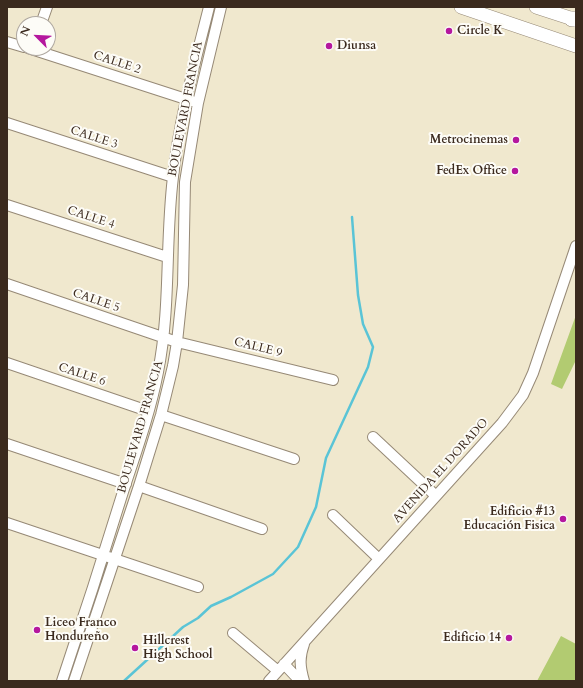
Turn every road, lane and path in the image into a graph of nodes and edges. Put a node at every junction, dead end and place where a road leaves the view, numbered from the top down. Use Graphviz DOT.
graph roads {
  1 [pos="209,7"];
  2 [pos="221,7"];
  3 [pos="460,7"];
  4 [pos="536,7"];
  5 [pos="575,19"];
  6 [pos="576,46"];
  7 [pos="54,56"];
  8 [pos="186,99"];
  9 [pos="198,103"];
  10 [pos="7,123"];
  11 [pos="173,177"];
  12 [pos="7,205"];
  13 [pos="576,246"];
  14 [pos="167,257"];
  15 [pos="7,284"];
  16 [pos="163,337"];
  17 [pos="178,342"];
  18 [pos="7,363"];
  19 [pos="333,380"];
  20 [pos="148,411"];
  21 [pos="161,415"];
  22 [pos="372,438"];
  23 [pos="7,444"];
  24 [pos="294,459"];
  25 [pos="126,484"];
  26 [pos="138,486"];
  27 [pos="436,496"];
  28 [pos="333,515"];
  29 [pos="7,523"];
  30 [pos="262,529"];
  31 [pos="103,555"];
  32 [pos="114,559"];
  33 [pos="379,559"];
  34 [pos="198,587"];
  35 [pos="233,633"];
  36 [pos="305,641"];
  37 [pos="277,675"];
  38 [pos="62,681"];
  39 [pos="74,681"];
  40 [pos="300,681"];
  41 [pos="304,681"];
  1 -- 8 [label="street, BOULEVARD FRANCIA"];
  2 -- 9 [label="street, BOULEVARD FRANCIA"];
  3 -- 6 [label="main road"];
  4 -- 5 [label="main road"];
  7 -- 8 [label="street, CALLE 2"];
  8 -- 9 [label="street, CALLE 2"];
  8 -- 11 [label="street, BOULEVARD FRANCIA"];
  9 -- 17 [label="street, BOULEVARD FRANCIA"];
  10 -- 11 [label="street, CALLE 3"];
  11 -- 14 [label="street, BOULEVARD FRANCIA"];
  12 -- 14 [label="street, CALLE 4"];
  13 -- 27 [label="street, AVENIDA EL DORADO"];
  14 -- 16 [label="street, BOULEVARD FRANCIA"];
  15 -- 16 [label="street, CALLE 5"];
  16 -- 17 [label="street, CALLE 5"];
  16 -- 20 [label="street, BOULEVARD FRANCIA"];
  17 -- 19 [label="street, CALLE 9"];
  17 -- 21 [label="street, BOULEVARD FRANCIA"];
  18 -- 20 [label="street, CALLE 6"];
  20 -- 25 [label="street, BOULEVARD FRANCIA"];
  21 -- 24 [label="street"];
  21 -- 26 [label="street, BOULEVARD FRANCIA"];
  22 -- 27 [label="street"];
  23 -- 25 [label="street"];
  25 -- 31 [label="street, BOULEVARD FRANCIA"];
  26 -- 30 [label="street"];
  26 -- 32 [label="street, BOULEVARD FRANCIA"];
  27 -- 33 [label="street, AVENIDA EL DORADO"];
  28 -- 33 [label="street"];
  29 -- 31 [label="street"];
  31 -- 32 [label="street"];
  31 -- 38 [label="street, BOULEVARD FRANCIA"];
  32 -- 34 [label="street"];
  32 -- 39 [label="street, BOULEVARD FRANCIA"];
  33 -- 36 [label="street, AVENIDA EL DORADO"];
  35 -- 37 [label="street"];
  36 -- 37 [label="street, AVENIDA EL DORADO"];
  36 -- 41 [label="street"];
  37 -- 40 [label="street"];
}
